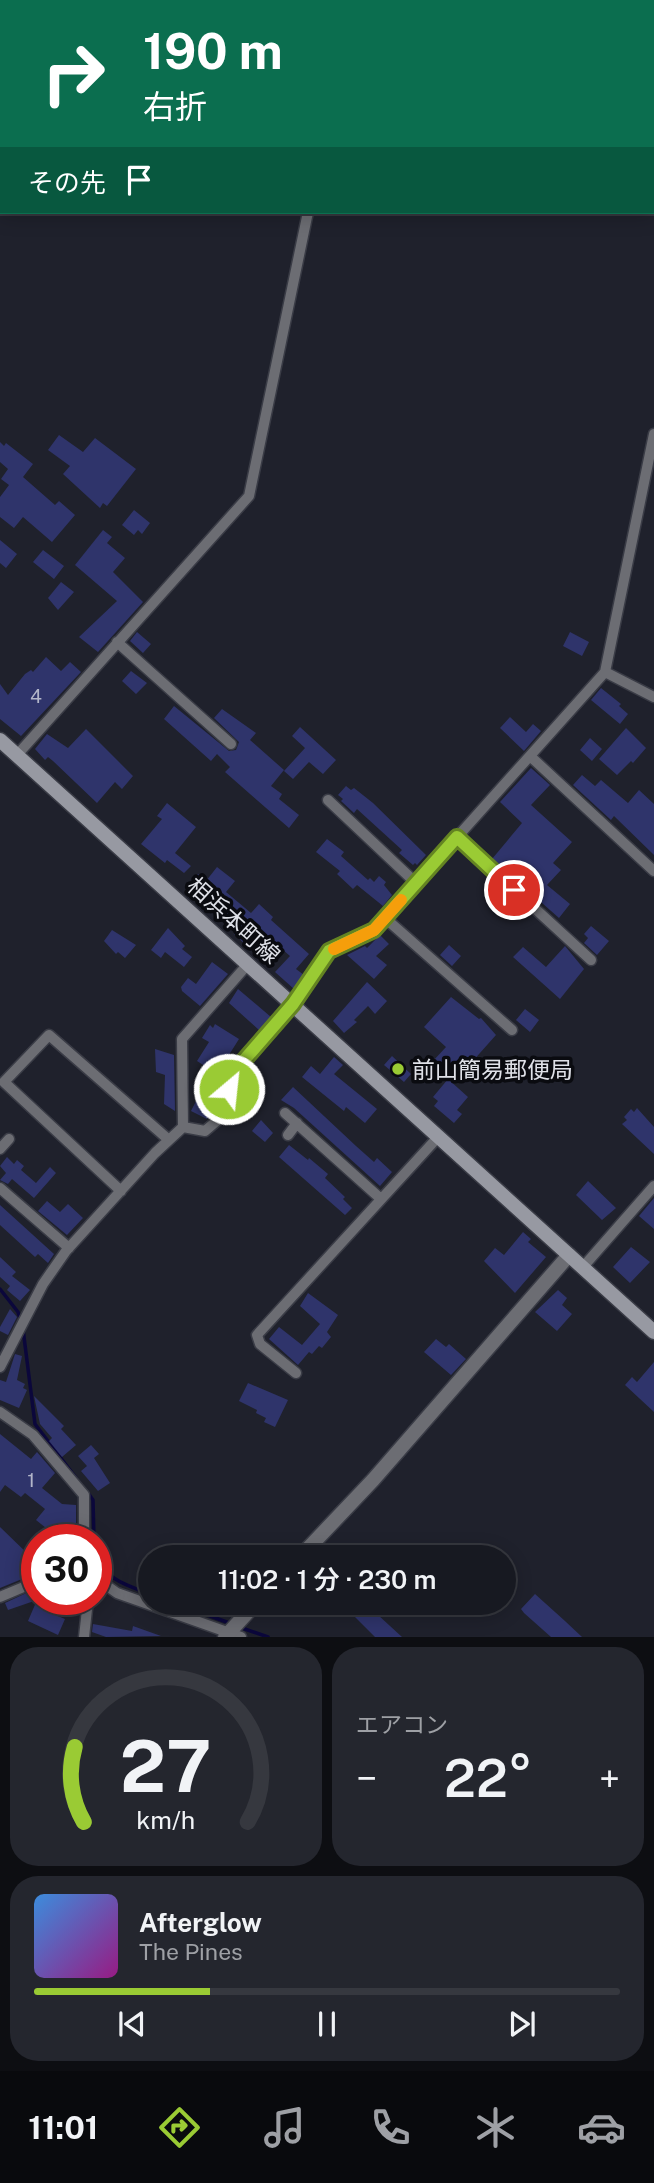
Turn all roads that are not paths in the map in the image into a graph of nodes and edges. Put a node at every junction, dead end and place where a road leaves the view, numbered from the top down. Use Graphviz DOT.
graph roads {
  1 [pos="308,214"];
  2 [pos="654,434"];
  3 [pos="117,642"];
  4 [pos="605,672"];
  5 [pos="654,697"];
  6 [pos="231,744"];
  7 [pos="6,748"];
  8 [pos="530,756"];
  9 [pos="328,800"];
  10 [pos="457,837"];
  11 [pos="654,871"];
  12 [pos="416,883"];
  13 [pos="385,918"];
  14 [pos="591,960"];
  15 [pos="248,964"];
  16 [pos="293,1004"];
  17 [pos="512,1030"];
  18 [pos="285,1113"];
  19 [pos="297,1123"];
  20 [pos="183,1127"];
  21 [pos="288,1135"];
  22 [pos="439,1136"];
  23 [pos="9,1139"];
  24 [pos="169,1140"];
  25 [pos="0,1149"];
  26 [pos="654,1186"];
  27 [pos="0,1188"];
  28 [pos="121,1191"];
  29 [pos="381,1199"];
  30 [pos="69,1248"];
  31 [pos="569,1255"];
  32 [pos="583,1267"];
  33 [pos="654,1332"];
  34 [pos="0,1367"];
  35 [pos="296,1373"];
  36 [pos="0,1412"];
  37 [pos="83,1524"];
  38 [pos="311,1545"];
  39 [pos="21,1588"];
  40 [pos="112,1589"];
  41 [pos="0,1597"];
  42 [pos="86,1615"];
  43 [pos="247,1615"];
  44 [pos="232,1635"];
  45 [pos="83,1637"];
  1 -- 3 [label="street"];
  2 -- 4 [label="street"];
  3 -- 6 [label="street"];
  3 -- 7 [label="street"];
  4 -- 5 [label="street"];
  4 -- 8 [label="street"];
  7 -- 15 [label="main road, 相浜本町線"];
  8 -- 10 [label="street"];
  8 -- 11 [label="street"];
  9 -- 12 [label="street"];
  10 -- 12 [label="street"];
  10 -- 14 [label="street"];
  12 -- 13 [label="street"];
  13 -- 16 [label="street"];
  13 -- 17 [label="street"];
  15 -- 16 [label="main road, 相浜本町線"];
  15 -- 20 [label="street"];
  16 -- 20 [label="street"];
  16 -- 22 [label="main road, 相浜本町線"];
  18 -- 19 [label="street"];
  19 -- 21 [label="street"];
  19 -- 29 [label="street"];
  20 -- 24 [label="street"];
  22 -- 29 [label="street"];
  22 -- 31 [label="main road, 相浜本町線"];
  23 -- 25 [label="street"];
  24 -- 28 [label="street"];
  24 -- 28 [label="street"];
  26 -- 32 [label="street"];
  27 -- 30 [label="street"];
  28 -- 30 [label="street"];
  29 -- 35 [label="street"];
  30 -- 34 [label="street"];
  31 -- 32 [label="main road, 相浜本町線"];
  31 -- 38 [label="street"];
  32 -- 33 [label="main road, 相浜本町線"];
  36 -- 37 [label="street"];
  39 -- 41 [label="street"];
  40 -- 44 [label="street"];
  42 -- 45 [label="street"];
  43 -- 44 [label="street"];
}
